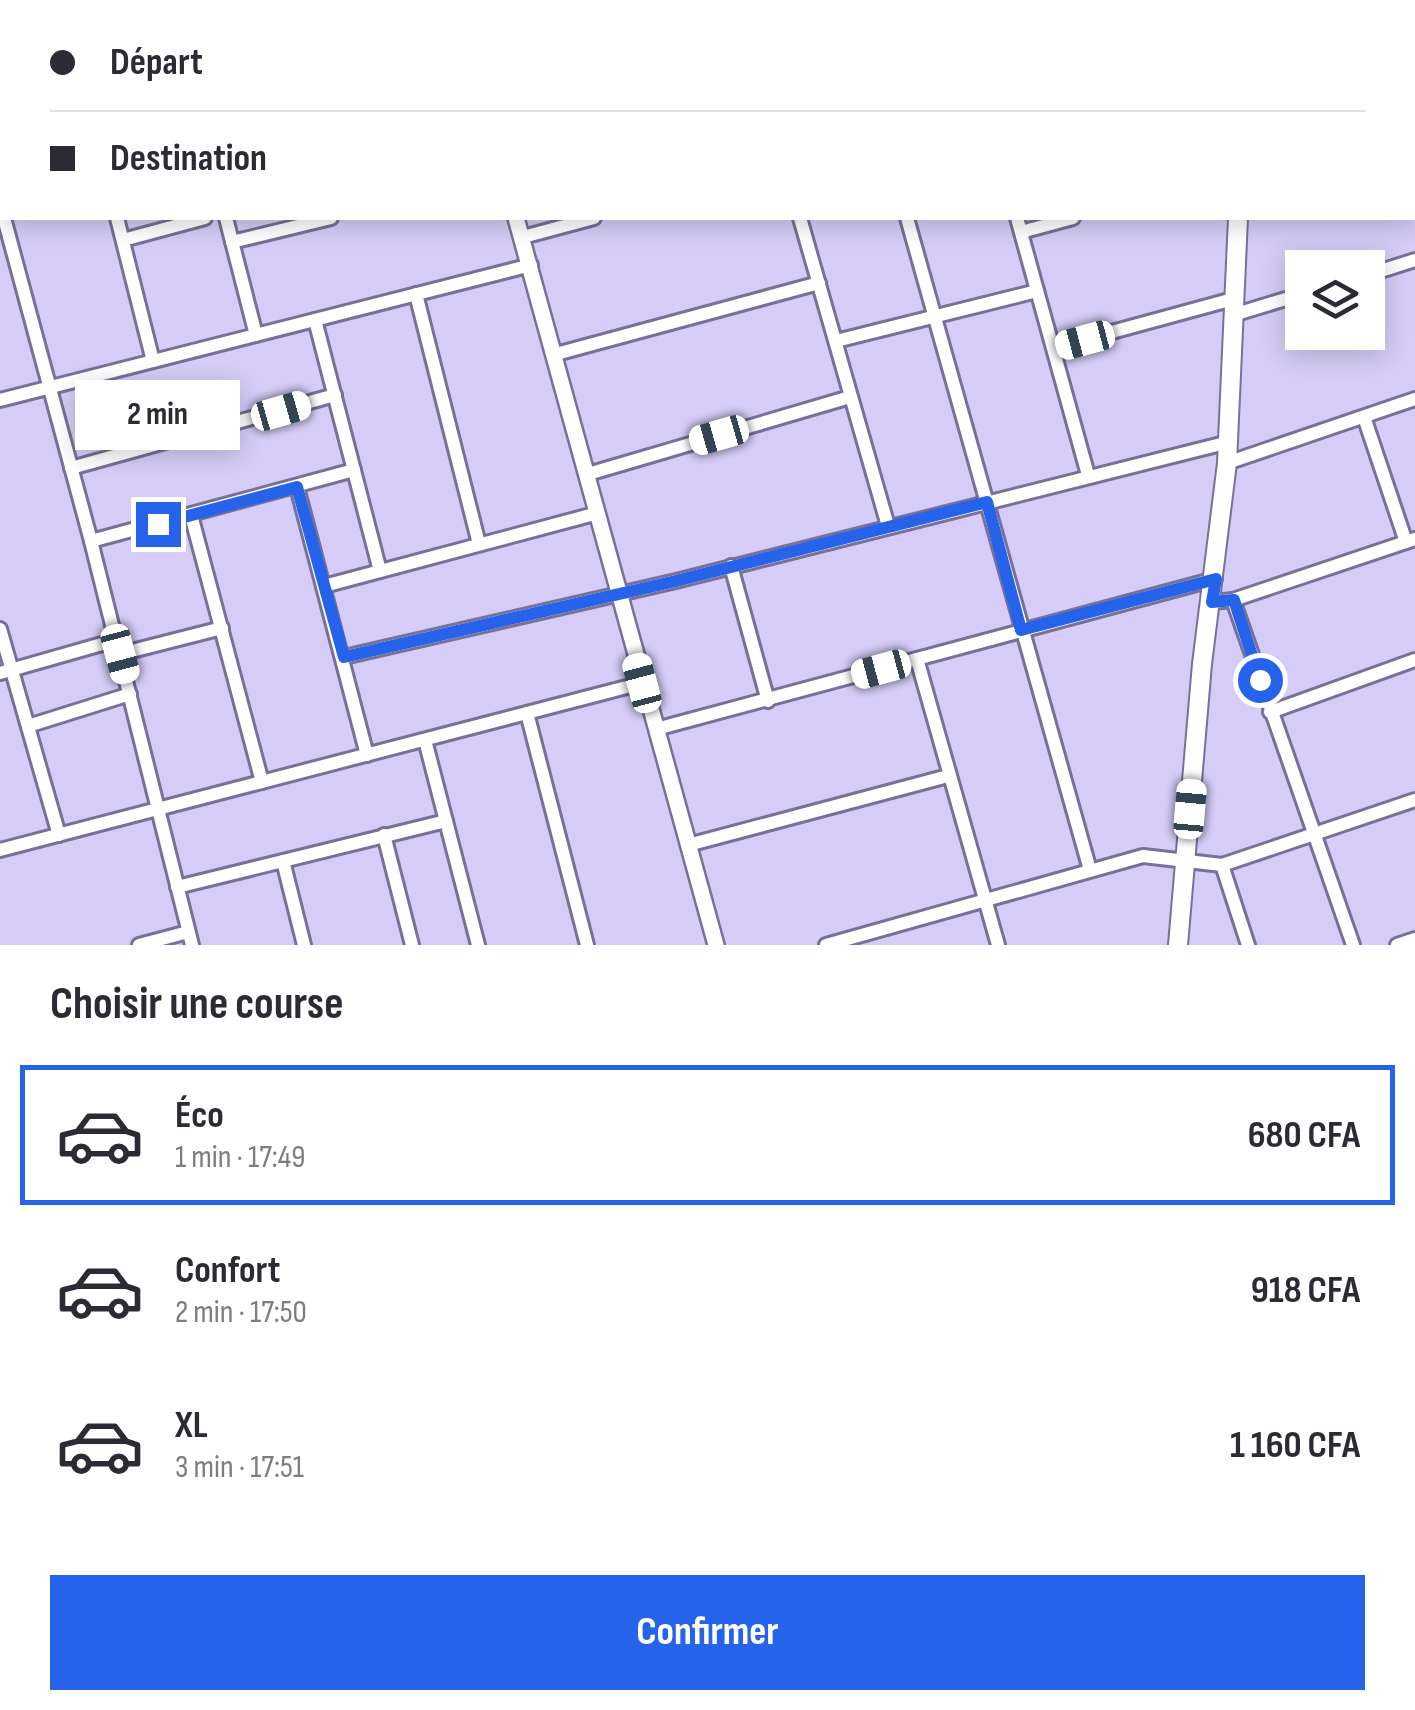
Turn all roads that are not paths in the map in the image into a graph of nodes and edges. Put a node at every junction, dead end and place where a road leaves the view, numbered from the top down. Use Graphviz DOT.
graph roads {
  1 [pos="4,220"];
  2 [pos="118,220"];
  3 [pos="198,220"];
  4 [pos="226,220"];
  5 [pos="323,220"];
  6 [pos="517,220"];
  7 [pos="587,220"];
  8 [pos="801,220"];
  9 [pos="908,220"];
  10 [pos="1058,220"];
  11 [pos="1238,220"];
  12 [pos="1019,225"];
  13 [pos="523,238"];
  14 [pos="123,240"];
  15 [pos="232,242"];
  16 [pos="1415,260"];
  17 [pos="531,265"];
  18 [pos="1385,270"];
  19 [pos="819,283"];
  20 [pos="1038,291"];
  21 [pos="416,294"];
  22 [pos="1285,297"];
  23 [pos="1233,307"];
  24 [pos="934,317"];
  25 [pos="315,320"];
  26 [pos="256,335"];
  27 [pos="836,341"];
  28 [pos="1052,348"];
  29 [pos="556,354"];
  30 [pos="153,361"];
  31 [pos="51,388"];
  32 [pos="335,395"];
  33 [pos="850,397"];
  34 [pos="1415,399"];
  35 [pos="0,400"];
  36 [pos="1364,417"];
  37 [pos="1228,442"];
  38 [pos="1227,464"];
  39 [pos="70,468"];
  40 [pos="354,470"];
  41 [pos="588,474"];
  42 [pos="1088,476"];
  43 [pos="297,487"];
  44 [pos="987,502"];
  45 [pos="598,513"];
  46 [pos="191,515"];
  47 [pos="888,526"];
  48 [pos="91,540"];
  49 [pos="1410,540"];
  50 [pos="479,544"];
  51 [pos="731,566"];
  52 [pos="380,571"];
  53 [pos="1216,579"];
  54 [pos="324,586"];
  55 [pos="618,594"];
  56 [pos="1234,600"];
  57 [pos="1212,602"];
  58 [pos="222,628"];
  59 [pos="0,630"];
  60 [pos="1021,630"];
  61 [pos="118,647"];
  62 [pos="344,657"];
  63 [pos="917,659"];
  64 [pos="1415,660"];
  65 [pos="6,671"];
  66 [pos="642,683"];
  67 [pos="130,694"];
  68 [pos="768,701"];
  69 [pos="1270,712"];
  70 [pos="527,713"];
  71 [pos="28,726"];
  72 [pos="656,730"];
  73 [pos="425,740"];
  74 [pos="367,755"];
  75 [pos="948,776"];
  76 [pos="262,782"];
  77 [pos="1415,800"];
  78 [pos="159,809"];
  79 [pos="446,821"];
  80 [pos="59,835"];
  81 [pos="384,835"];
  82 [pos="1316,836"];
  83 [pos="688,846"];
  84 [pos="0,850"];
  85 [pos="1184,858"];
  86 [pos="283,861"];
  87 [pos="1222,865"];
  88 [pos="1090,870"];
  89 [pos="177,886"];
  90 [pos="987,900"];
  91 [pos="190,938"];
  92 [pos="1415,939"];
  93 [pos="139,945"];
  94 [pos="304,945"];
  95 [pos="412,945"];
  96 [pos="478,945"];
  97 [pos="587,945"];
  98 [pos="716,945"];
  99 [pos="826,945"];
  100 [pos="998,945"];
  101 [pos="1178,945"];
  102 [pos="1248,945"];
  103 [pos="1354,945"];
  104 [pos="1397,945"];
  1 -- 31 [label="street"];
  2 -- 14 [label="street"];
  3 -- 14 [label="street"];
  4 -- 15 [label="street"];
  5 -- 15 [label="street"];
  6 -- 13 [label="street"];
  7 -- 13 [label="street"];
  8 -- 19 [label="street"];
  9 -- 24 [label="street"];
  10 -- 12 [label="street"];
  11 -- 23 [label="main road"];
  12 -- 20 [label="street"];
  13 -- 17 [label="street"];
  14 -- 30 [label="street"];
  15 -- 26 [label="street"];
  16 -- 18 [label="street"];
  17 -- 21 [label="street"];
  17 -- 29 [label="street"];
  19 -- 27 [label="street"];
  19 -- 29 [label="street"];
  20 -- 24 [label="street"];
  20 -- 28 [label="street"];
  21 -- 25 [label="street"];
  21 -- 50 [label="street"];
  22 -- 23 [label="street"];
  23 -- 28 [label="street"];
  23 -- 37 [label="main road"];
  24 -- 27 [label="street"];
  24 -- 44 [label="street"];
  25 -- 26 [label="street"];
  25 -- 32 [label="street"];
  26 -- 30 [label="street"];
  27 -- 33 [label="street"];
  28 -- 42 [label="street"];
  29 -- 41 [label="street"];
  30 -- 31 [label="street"];
  31 -- 35 [label="street"];
  31 -- 39 [label="street"];
  32 -- 39 [label="street"];
  32 -- 40 [label="street"];
  33 -- 41 [label="street"];
  33 -- 47 [label="street"];
  34 -- 36 [label="street"];
  36 -- 38 [label="street"];
  36 -- 49 [label="street"];
  37 -- 38 [label="main road"];
  37 -- 42 [label="street"];
  38 -- 53 [label="main road"];
  39 -- 48 [label="street"];
  40 -- 43 [label="street"];
  40 -- 52 [label="street"];
  41 -- 45 [label="street"];
  42 -- 44 [label="street"];
  43 -- 46 [label="street"];
  43 -- 54 [label="street"];
  44 -- 47 [label="street"];
  44 -- 60 [label="street"];
  45 -- 50 [label="street"];
  45 -- 55 [label="street"];
  46 -- 48 [label="street"];
  46 -- 58 [label="street"];
  47 -- 51 [label="street"];
  48 -- 61 [label="street"];
  49 -- 56 [label="street"];
  50 -- 52 [label="street"];
  51 -- 55 [label="street"];
  51 -- 68 [label="street"];
  52 -- 54 [label="street"];
  53 -- 57 [label="main road"];
  53 -- 60 [label="street"];
  54 -- 62 [label="street"];
  55 -- 62 [label="street"];
  55 -- 66 [label="street"];
  56 -- 57 [label="street"];
  56 -- 69 [label="street"];
  57 -- 85 [label="main road"];
  58 -- 61 [label="street"];
  58 -- 76 [label="street"];
  59 -- 65 [label="street"];
  60 -- 63 [label="street"];
  60 -- 88 [label="street"];
  61 -- 65 [label="street"];
  61 -- 67 [label="street"];
  62 -- 74 [label="street"];
  63 -- 68 [label="street"];
  63 -- 75 [label="street"];
  64 -- 69 [label="street"];
  65 -- 71 [label="street"];
  66 -- 70 [label="street"];
  66 -- 72 [label="street"];
  67 -- 71 [label="street"];
  67 -- 78 [label="street"];
  68 -- 72 [label="street"];
  69 -- 82 [label="street"];
  70 -- 73 [label="street"];
  70 -- 97 [label="street"];
  71 -- 80 [label="street"];
  72 -- 83 [label="street"];
  73 -- 74 [label="street"];
  73 -- 79 [label="street"];
  74 -- 76 [label="street"];
  75 -- 83 [label="street"];
  75 -- 90 [label="street"];
  76 -- 78 [label="street"];
  77 -- 82 [label="street"];
  78 -- 80 [label="street"];
  78 -- 89 [label="street"];
  79 -- 81 [label="street"];
  79 -- 96 [label="street"];
  80 -- 84 [label="street"];
  81 -- 86 [label="street"];
  81 -- 95 [label="street"];
  82 -- 87 [label="street"];
  82 -- 103 [label="street"];
  83 -- 98 [label="street"];
  85 -- 87 [label="street"];
  85 -- 88 [label="street"];
  85 -- 101 [label="main road"];
  86 -- 89 [label="street"];
  86 -- 94 [label="street"];
  87 -- 102 [label="street"];
  88 -- 90 [label="street"];
  89 -- 91 [label="street"];
  90 -- 99 [label="street"];
  90 -- 100 [label="street"];
  91 -- 93 [label="street"];
  92 -- 104 [label="street"];
}
